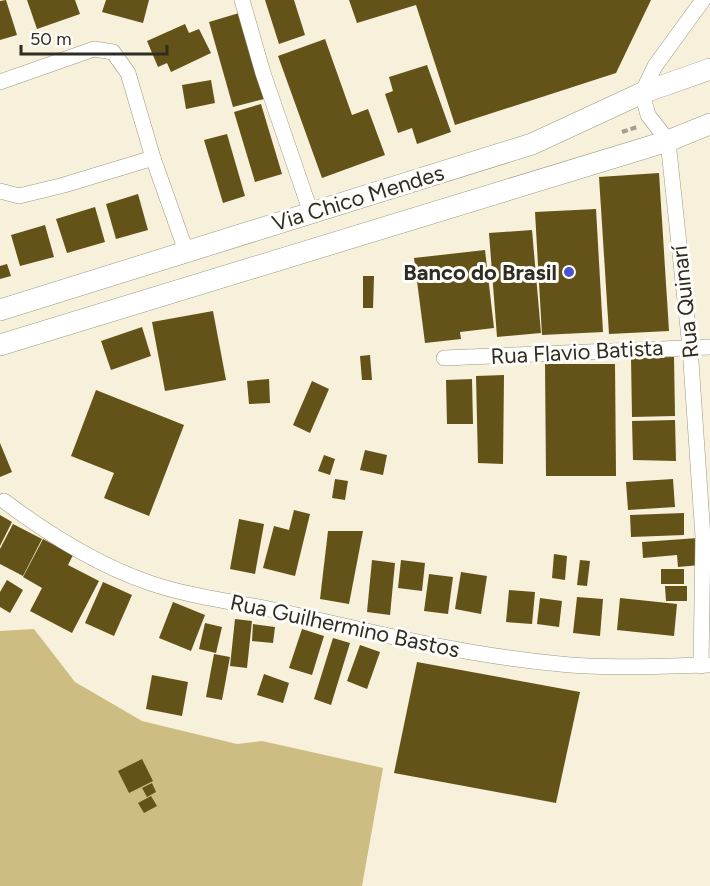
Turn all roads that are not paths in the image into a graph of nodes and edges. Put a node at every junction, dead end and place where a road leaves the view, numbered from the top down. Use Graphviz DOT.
graph roads {
  1 [pos="242,0"];
  2 [pos="704,0"];
  3 [pos="710,14"];
  4 [pos="710,69"];
  5 [pos="0,82"];
  6 [pos="642,93"];
  7 [pos="710,124"];
  8 [pos="668,141"];
  9 [pos="153,159"];
  10 [pos="0,191"];
  11 [pos="311,213"];
  12 [pos="186,251"];
  13 [pos="0,310"];
  14 [pos="0,345"];
  15 [pos="690,347"];
  16 [pos="710,347"];
  17 [pos="444,358"];
  18 [pos="4,501"];
  19 [pos="706,665"];
  1 -- 11 [label="street"];
  2 -- 3 [label="street"];
  2 -- 6 [label="street"];
  4 -- 6 [label="main road, Via Chico Mendes"];
  5 -- 9 [label="street"];
  6 -- 8 [label="street"];
  6 -- 11 [label="main road, Via Chico Mendes"];
  7 -- 8 [label="main road, Via Chico Mendes"];
  8 -- 14 [label="main road, Via Chico Mendes"];
  8 -- 15 [label="street, Rua Quinarí"];
  9 -- 10 [label="street"];
  9 -- 12 [label="street"];
  11 -- 12 [label="main road, Via Chico Mendes"];
  12 -- 13 [label="main road, Via Chico Mendes"];
  15 -- 16 [label="street, Rua Flavio Batista"];
  15 -- 17 [label="street, Rua Flavio Batista"];
  15 -- 19 [label="street, Rua Quinarí"];
  18 -- 19 [label="street, Rua Guilhermino Bastos"];
}
